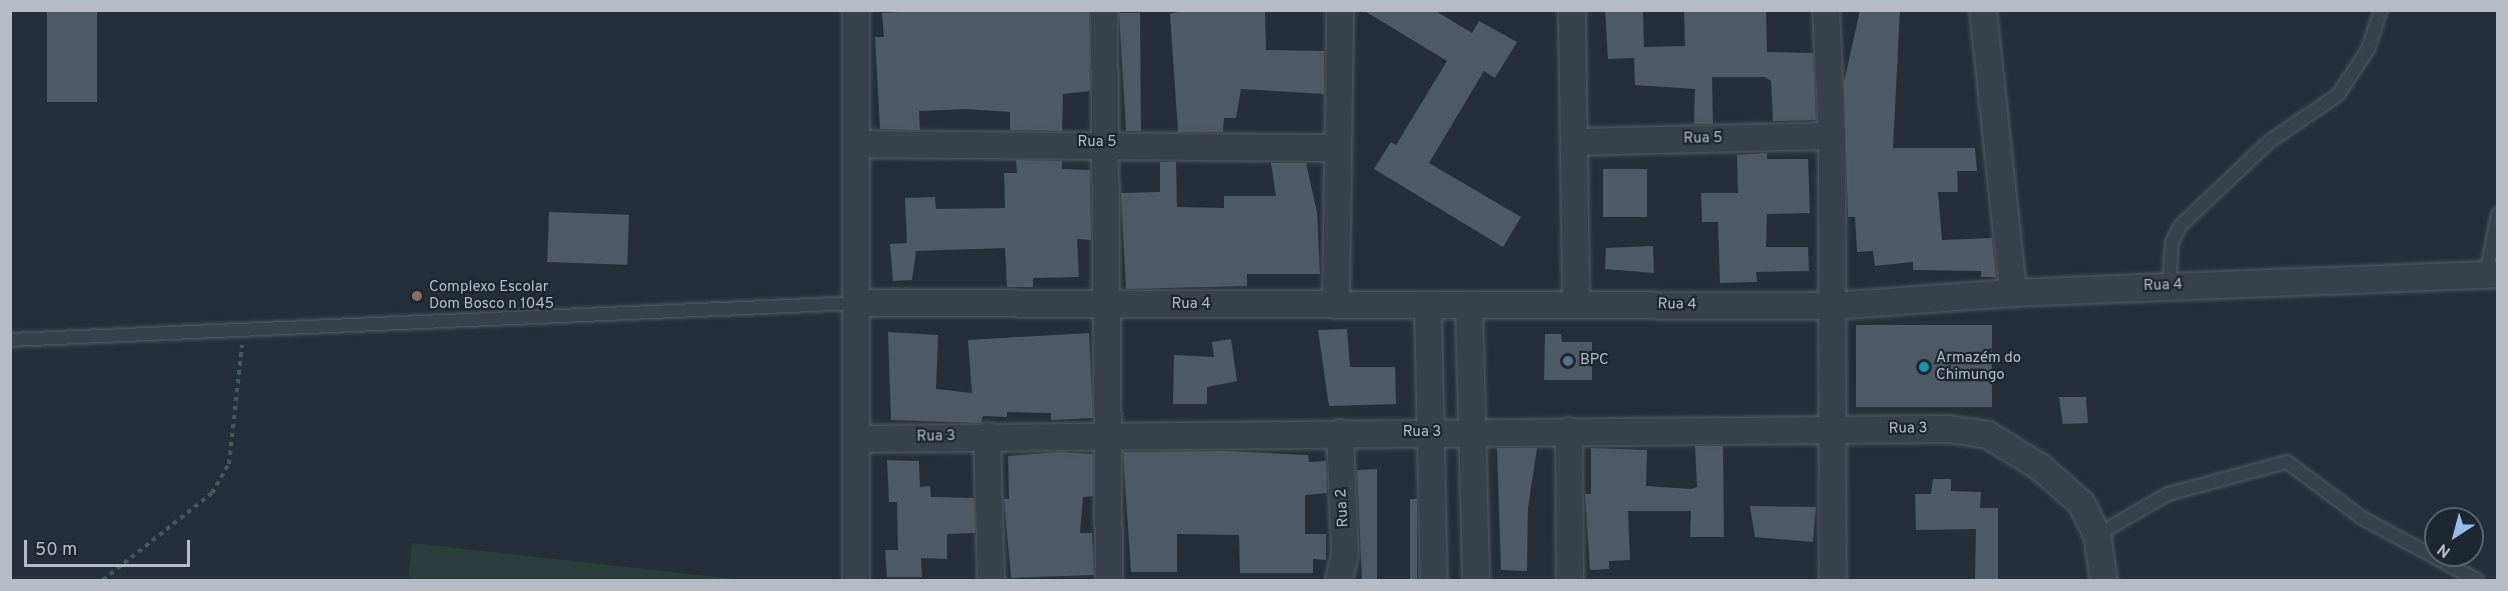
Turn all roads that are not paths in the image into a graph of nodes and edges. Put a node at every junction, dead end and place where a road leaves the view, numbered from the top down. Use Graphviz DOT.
graph roads {
  1 [pos="856,10"];
  2 [pos="1104,10"];
  3 [pos="1340,10"];
  4 [pos="1572,10"];
  5 [pos="1826,10"];
  6 [pos="1983,10"];
  7 [pos="2381,10"];
  8 [pos="1832,136"];
  9 [pos="1574,142"];
  10 [pos="1105,143"];
  11 [pos="856,144"];
  12 [pos="1337,148"];
  13 [pos="2498,214"];
  14 [pos="2492,274"];
  15 [pos="2169,286"];
  16 [pos="2013,293"];
  17 [pos="856,303"];
  18 [pos="1576,303"];
  19 [pos="1106,304"];
  20 [pos="1336,305"];
  21 [pos="1428,305"];
  22 [pos="1469,305"];
  23 [pos="1833,306"];
  24 [pos="10,340"];
  25 [pos="1831,430"];
  26 [pos="1569,431"];
  27 [pos="1476,432"];
  28 [pos="1107,433"];
  29 [pos="1340,433"];
  30 [pos="1432,434"];
  31 [pos="987,436"];
  32 [pos="856,439"];
  33 [pos="2097,535"];
  34 [pos="856,580"];
  35 [pos="991,580"];
  36 [pos="1109,580"];
  37 [pos="1338,580"];
  38 [pos="1434,580"];
  39 [pos="1476,580"];
  40 [pos="1570,580"];
  41 [pos="1833,580"];
  42 [pos="2104,580"];
  43 [pos="2477,580"];
  1 -- 11 [label="street"];
  2 -- 10 [label="street"];
  3 -- 12 [label="street"];
  4 -- 9 [label="street"];
  5 -- 8 [label="street"];
  6 -- 16 [label="street"];
  7 -- 15 [label="lane"];
  8 -- 9 [label="street, Rua 5"];
  8 -- 23 [label="street"];
  9 -- 18 [label="street"];
  10 -- 11 [label="street, Rua 5"];
  10 -- 12 [label="street, Rua 5"];
  10 -- 19 [label="street"];
  11 -- 17 [label="street"];
  12 -- 20 [label="street"];
  13 -- 14 [label="lane"];
  14 -- 15 [label="street, Rua 4"];
  15 -- 16 [label="street, Rua 4"];
  16 -- 23 [label="street, Rua 4"];
  17 -- 19 [label="street, Rua 4"];
  17 -- 24 [label="lane"];
  17 -- 32 [label="street"];
  18 -- 22 [label="street, Rua 4"];
  18 -- 23 [label="street, Rua 4"];
  19 -- 20 [label="street, Rua 4"];
  19 -- 28 [label="street"];
  20 -- 21 [label="street, Rua 4"];
  21 -- 22 [label="street, Rua 4"];
  21 -- 30 [label="street"];
  22 -- 27 [label="street"];
  23 -- 25 [label="street"];
  25 -- 26 [label="street, Rua 3"];
  25 -- 33 [label="street, Rua 3"];
  25 -- 41 [label="street"];
  26 -- 27 [label="street, Rua 3"];
  26 -- 40 [label="street"];
  27 -- 30 [label="street, Rua 3"];
  27 -- 39 [label="street"];
  28 -- 29 [label="street, Rua 3"];
  28 -- 31 [label="street, Rua 3"];
  28 -- 36 [label="street"];
  29 -- 30 [label="street, Rua 3"];
  29 -- 37 [label="street, Rua 2"];
  30 -- 38 [label="street"];
  31 -- 32 [label="street, Rua 3"];
  31 -- 35 [label="street"];
  32 -- 34 [label="street"];
  33 -- 42 [label="street"];
  33 -- 43 [label="lane"];
}
